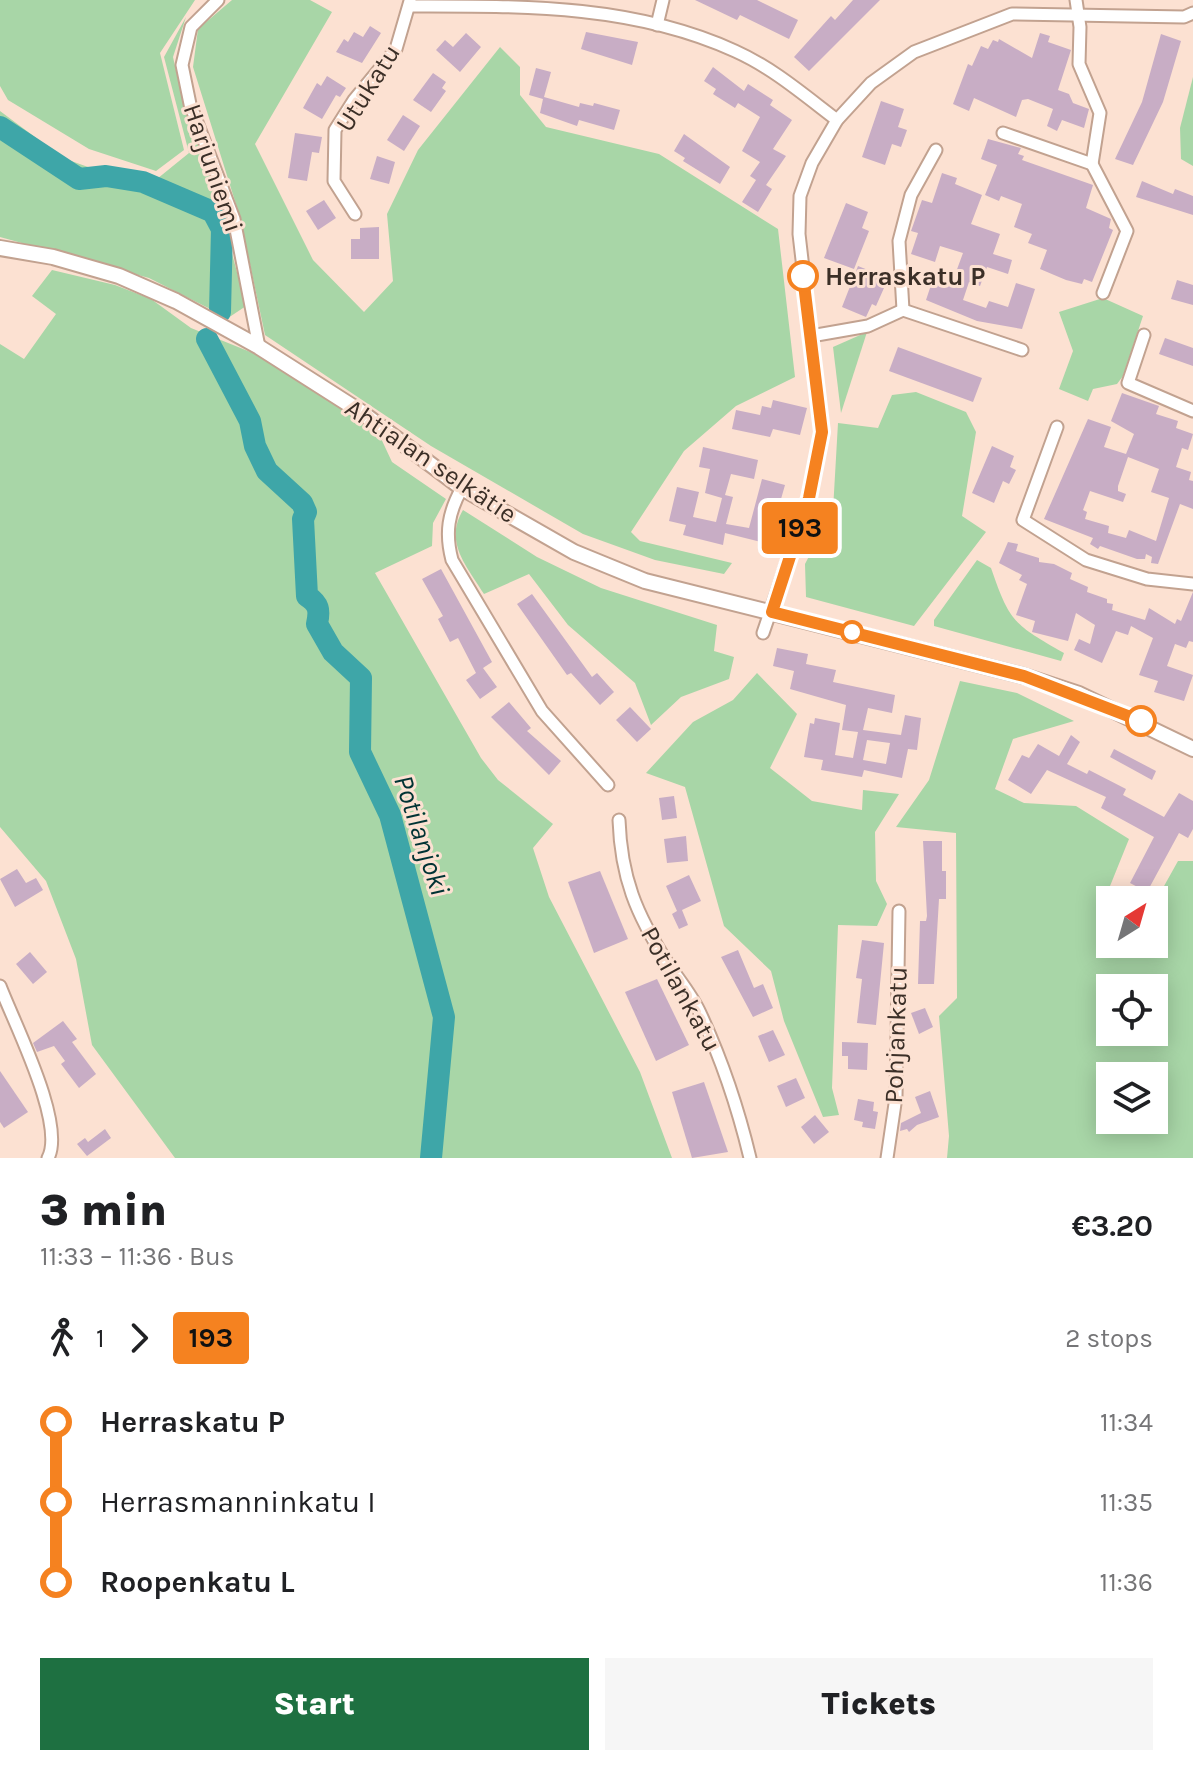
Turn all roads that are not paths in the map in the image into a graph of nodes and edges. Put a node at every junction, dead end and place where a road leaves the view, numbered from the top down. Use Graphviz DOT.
graph roads {
  1 [pos="218,0"];
  2 [pos="663,0"];
  3 [pos="410,3"];
  4 [pos="1076,6"];
  5 [pos="1193,13"];
  6 [pos="657,25"];
  7 [pos="837,120"];
  8 [pos="1003,133"];
  9 [pos="936,150"];
  10 [pos="1092,164"];
  11 [pos="355,214"];
  12 [pos="0,248"];
  13 [pos="1103,293"];
  14 [pos="903,310"];
  15 [pos="1144,335"];
  16 [pos="811,336"];
  17 [pos="259,347"];
  18 [pos="1022,350"];
  19 [pos="1193,411"];
  20 [pos="1057,427"];
  21 [pos="462,488"];
  22 [pos="1193,584"];
  23 [pos="772,612"];
  24 [pos="763,633"];
  25 [pos="1193,749"];
  26 [pos="608,785"];
  27 [pos="619,820"];
  28 [pos="899,911"];
  29 [pos="0,986"];
  30 [pos="48,1158"];
  31 [pos="750,1158"];
  32 [pos="887,1158"];
  1 -- 17 [label="street, Harjuniemi"];
  2 -- 6 [label="street"];
  3 -- 6 [label="street"];
  3 -- 11 [label="street, Utukatu"];
  4 -- 5 [label="street"];
  4 -- 7 [label="street"];
  4 -- 10 [label="street"];
  6 -- 7 [label="street"];
  7 -- 16 [label="street"];
  8 -- 10 [label="street"];
  9 -- 14 [label="street"];
  10 -- 13 [label="street"];
  12 -- 17 [label="street, Ahtialan selkätie"];
  14 -- 16 [label="street"];
  14 -- 18 [label="street"];
  15 -- 19 [label="street"];
  16 -- 23 [label="street"];
  17 -- 21 [label="street, Ahtialan selkätie"];
  20 -- 22 [label="street"];
  21 -- 23 [label="street, Ahtialan selkätie"];
  21 -- 26 [label="street"];
  23 -- 24 [label="street"];
  23 -- 25 [label="street, Ahtialan selkätie"];
  27 -- 31 [label="street, Potilankatu"];
  28 -- 32 [label="street, Pohjankatu"];
  29 -- 30 [label="street"];
}
